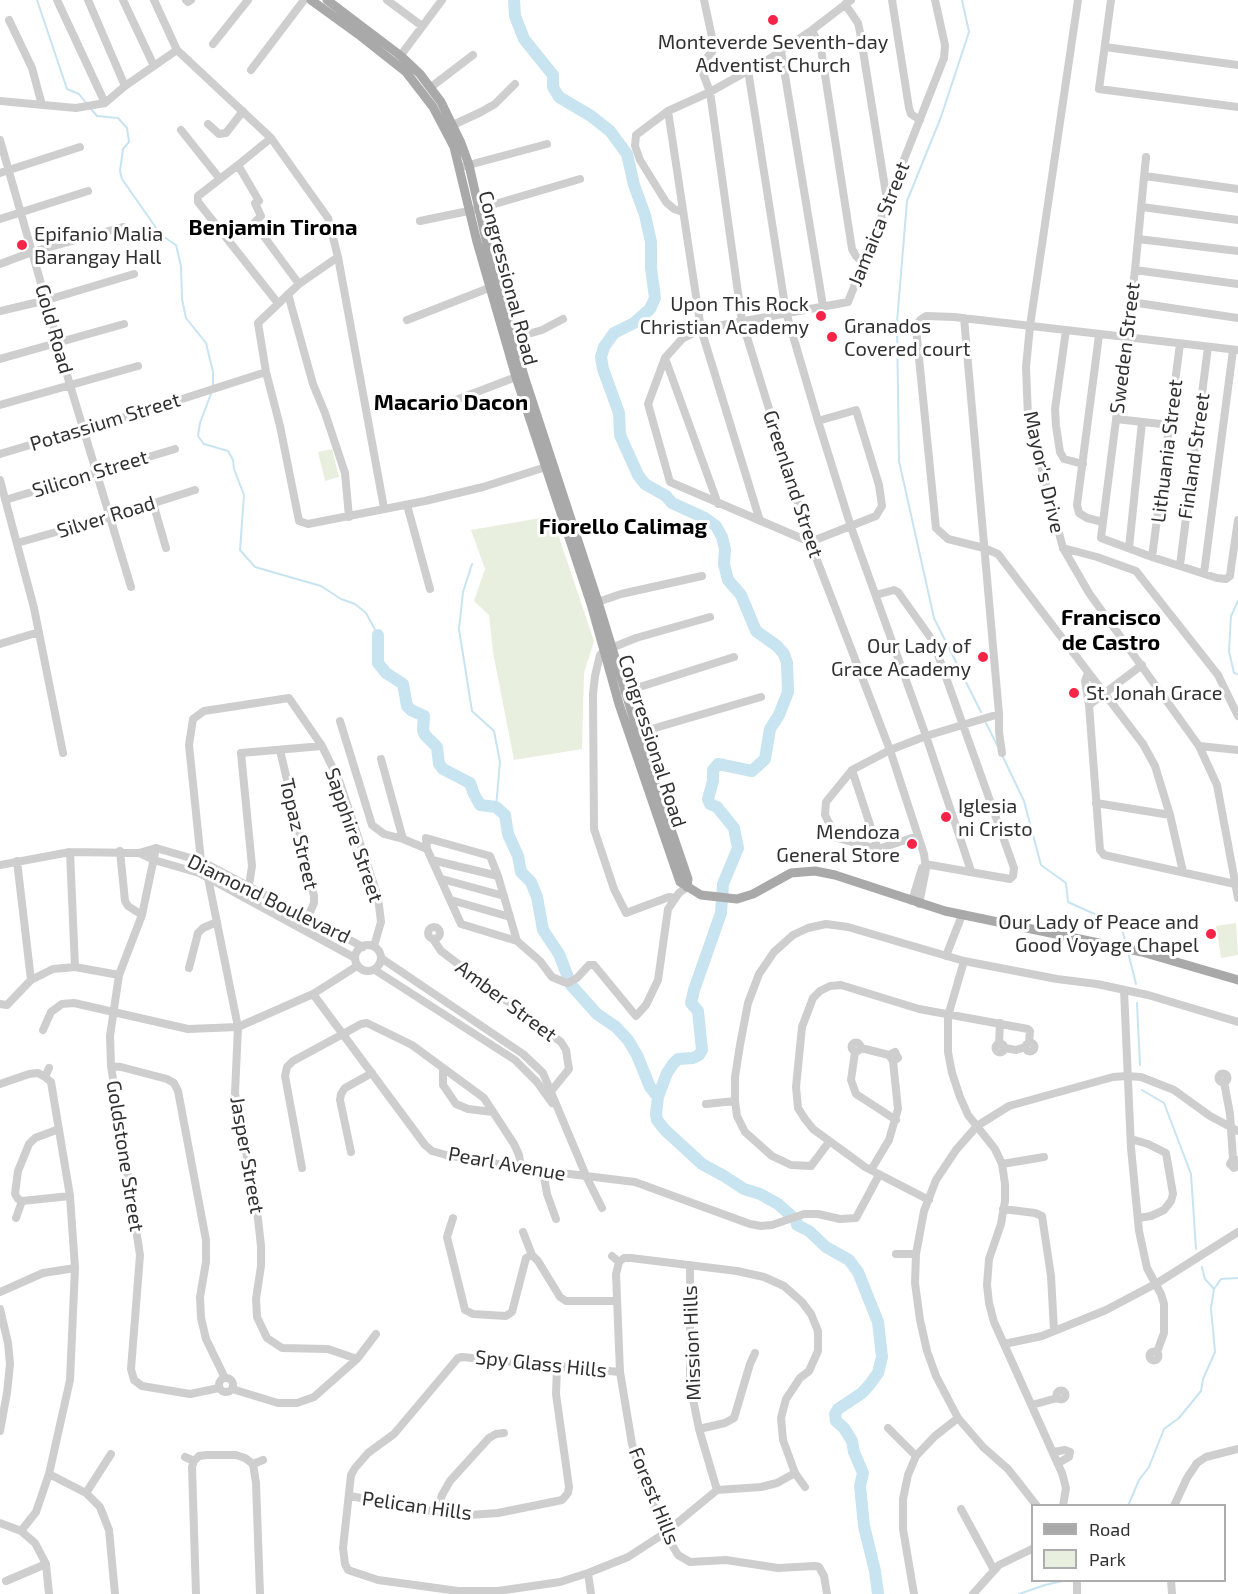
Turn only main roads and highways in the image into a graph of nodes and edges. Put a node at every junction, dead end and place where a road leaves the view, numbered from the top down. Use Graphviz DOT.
graph roads {
  1 [pos="311,0"];
  2 [pos="327,0"];
  3 [pos="399,59"];
  4 [pos="448,120"];
  5 [pos="473,210"];
  6 [pos="595,603"];
  7 [pos="608,649"];
  8 [pos="687,887"];
  9 [pos="1238,980"];
  1 -- 3 [label="main road, Congressional Road"];
  2 -- 3 [label="main road, Congressional Road"];
  3 -- 4 [label="main road, Congressional Road"];
  3 -- 4 [label="main road, Congressional Road"];
  4 -- 5 [label="main road, Congressional Road"];
  5 -- 6 [label="main road, Congressional Road"];
  5 -- 6 [label="main road, Congressional Road"];
  6 -- 7 [label="main road, Congressional Road"];
  7 -- 8 [label="main road, Congressional Road"];
  7 -- 8 [label="main road, Congressional Road"];
  8 -- 9 [label="main road"];
}
